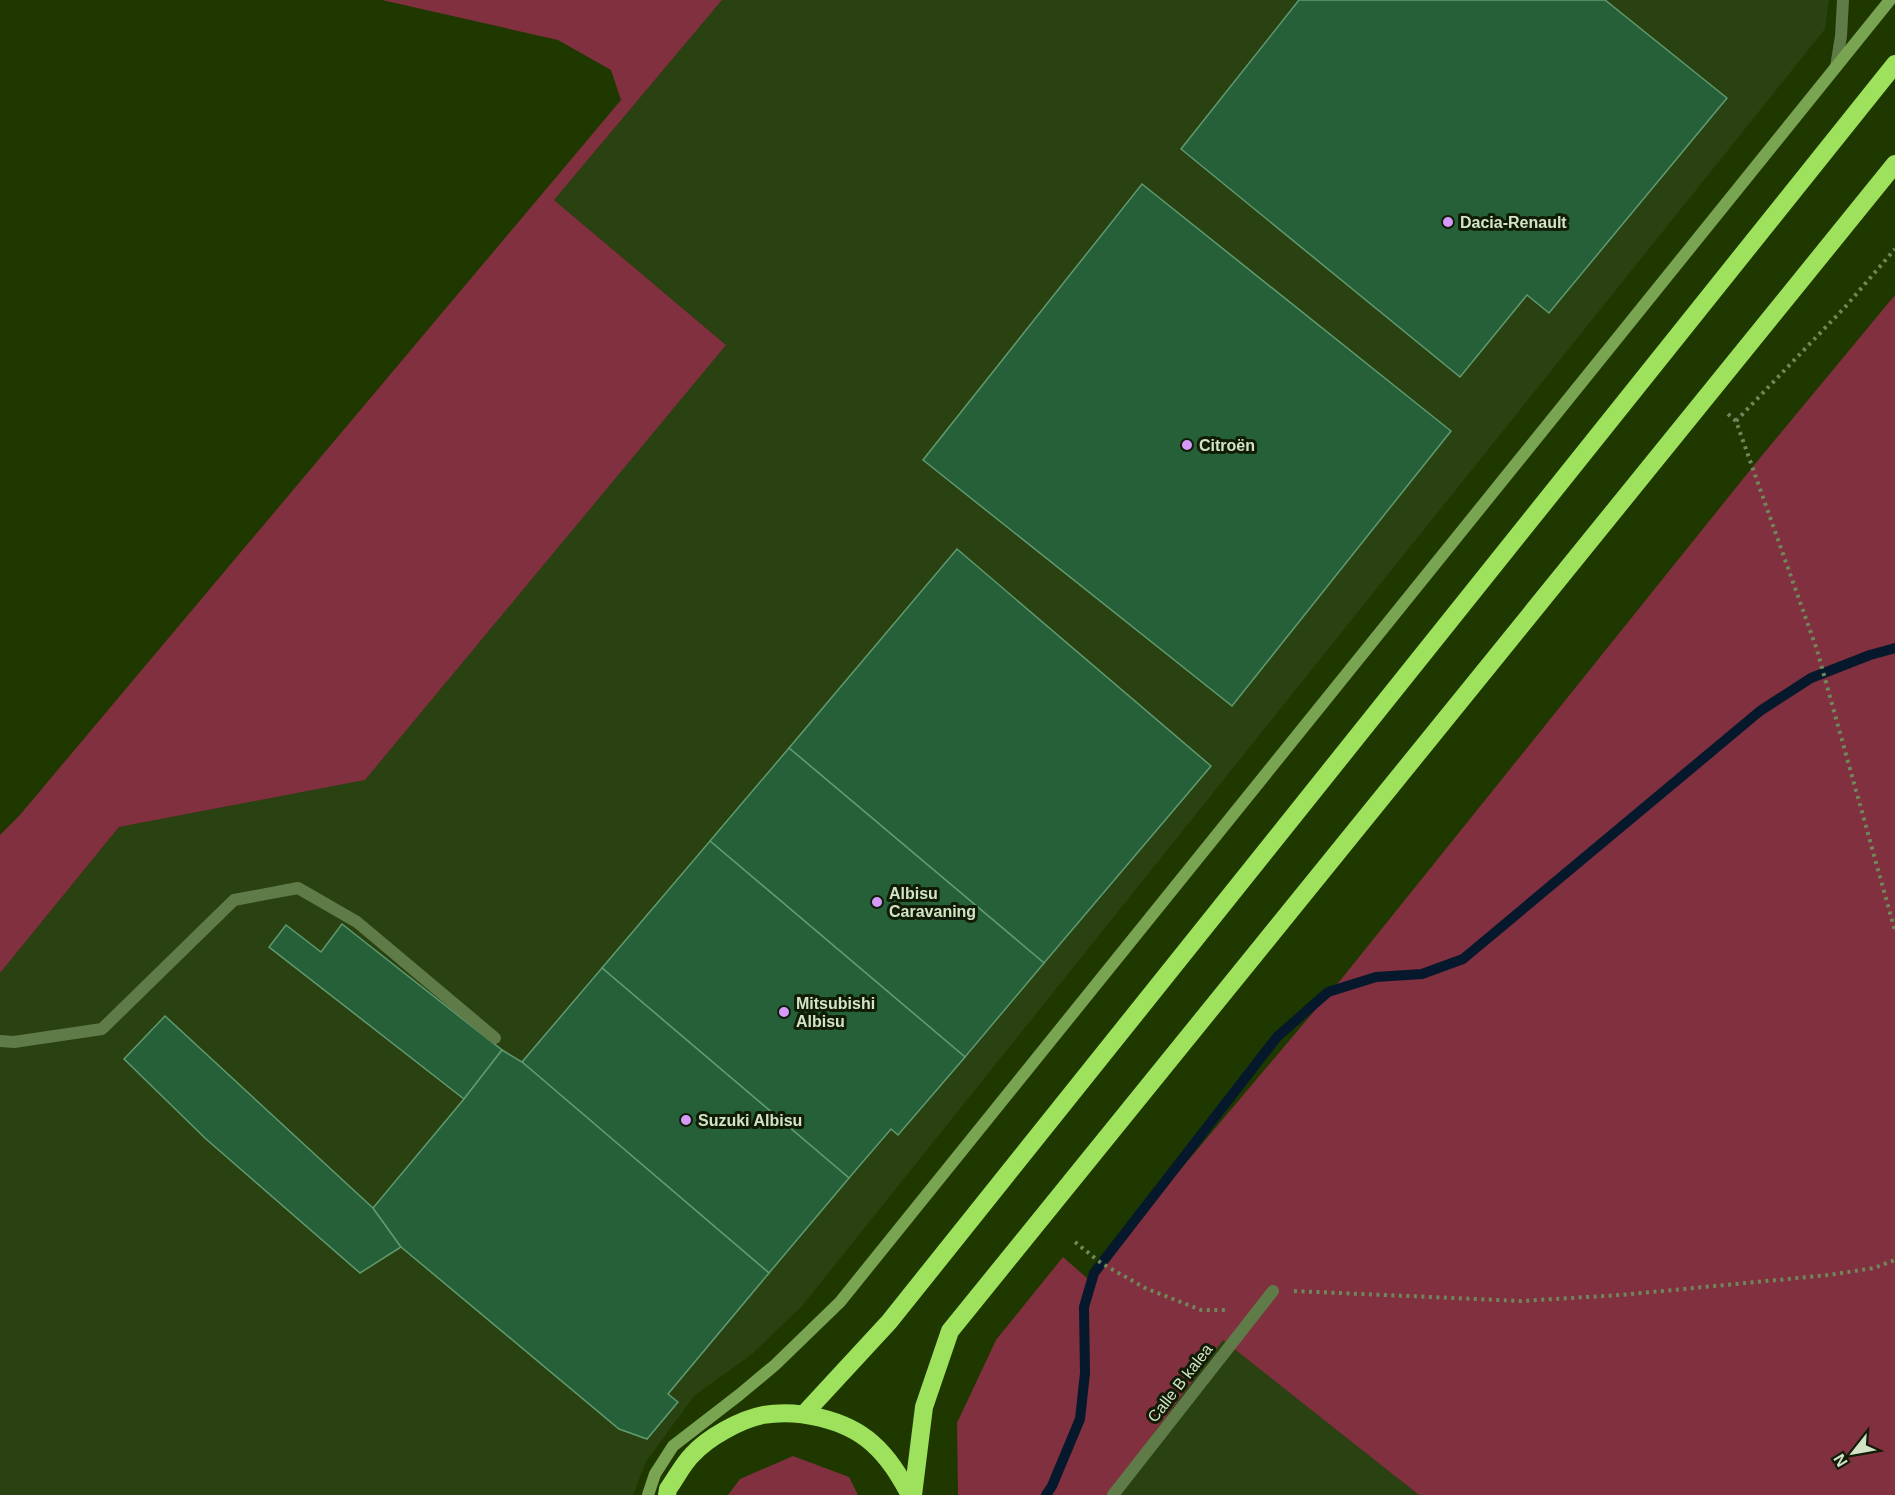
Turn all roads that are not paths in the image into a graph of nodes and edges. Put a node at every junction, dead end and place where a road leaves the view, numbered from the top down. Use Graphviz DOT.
graph roads {
  1 [pos="1843,0"];
  2 [pos="1890,0"];
  3 [pos="1895,64"];
  4 [pos="1836,67"];
  5 [pos="1895,164"];
  6 [pos="1895,174"];
  7 [pos="1871,195"];
  8 [pos="495,1038"];
  9 [pos="0,1041"];
  10 [pos="1273,1291"];
  11 [pos="804,1414"];
  12 [pos="648,1495"];
  13 [pos="667,1495"];
  14 [pos="911,1495"];
  15 [pos="1113,1495"];
  1 -- 4 [label="street"];
  2 -- 4 [label="street"];
  3 -- 11 [label="highway"];
  4 -- 12 [label="street"];
  5 -- 7 [label="highway"];
  6 -- 7 [label="highway"];
  7 -- 14 [label="highway"];
  8 -- 9 [label="street"];
  10 -- 15 [label="street, Calle B kalea"];
  11 -- 13 [label="highway"];
  11 -- 14 [label="highway"];
}
